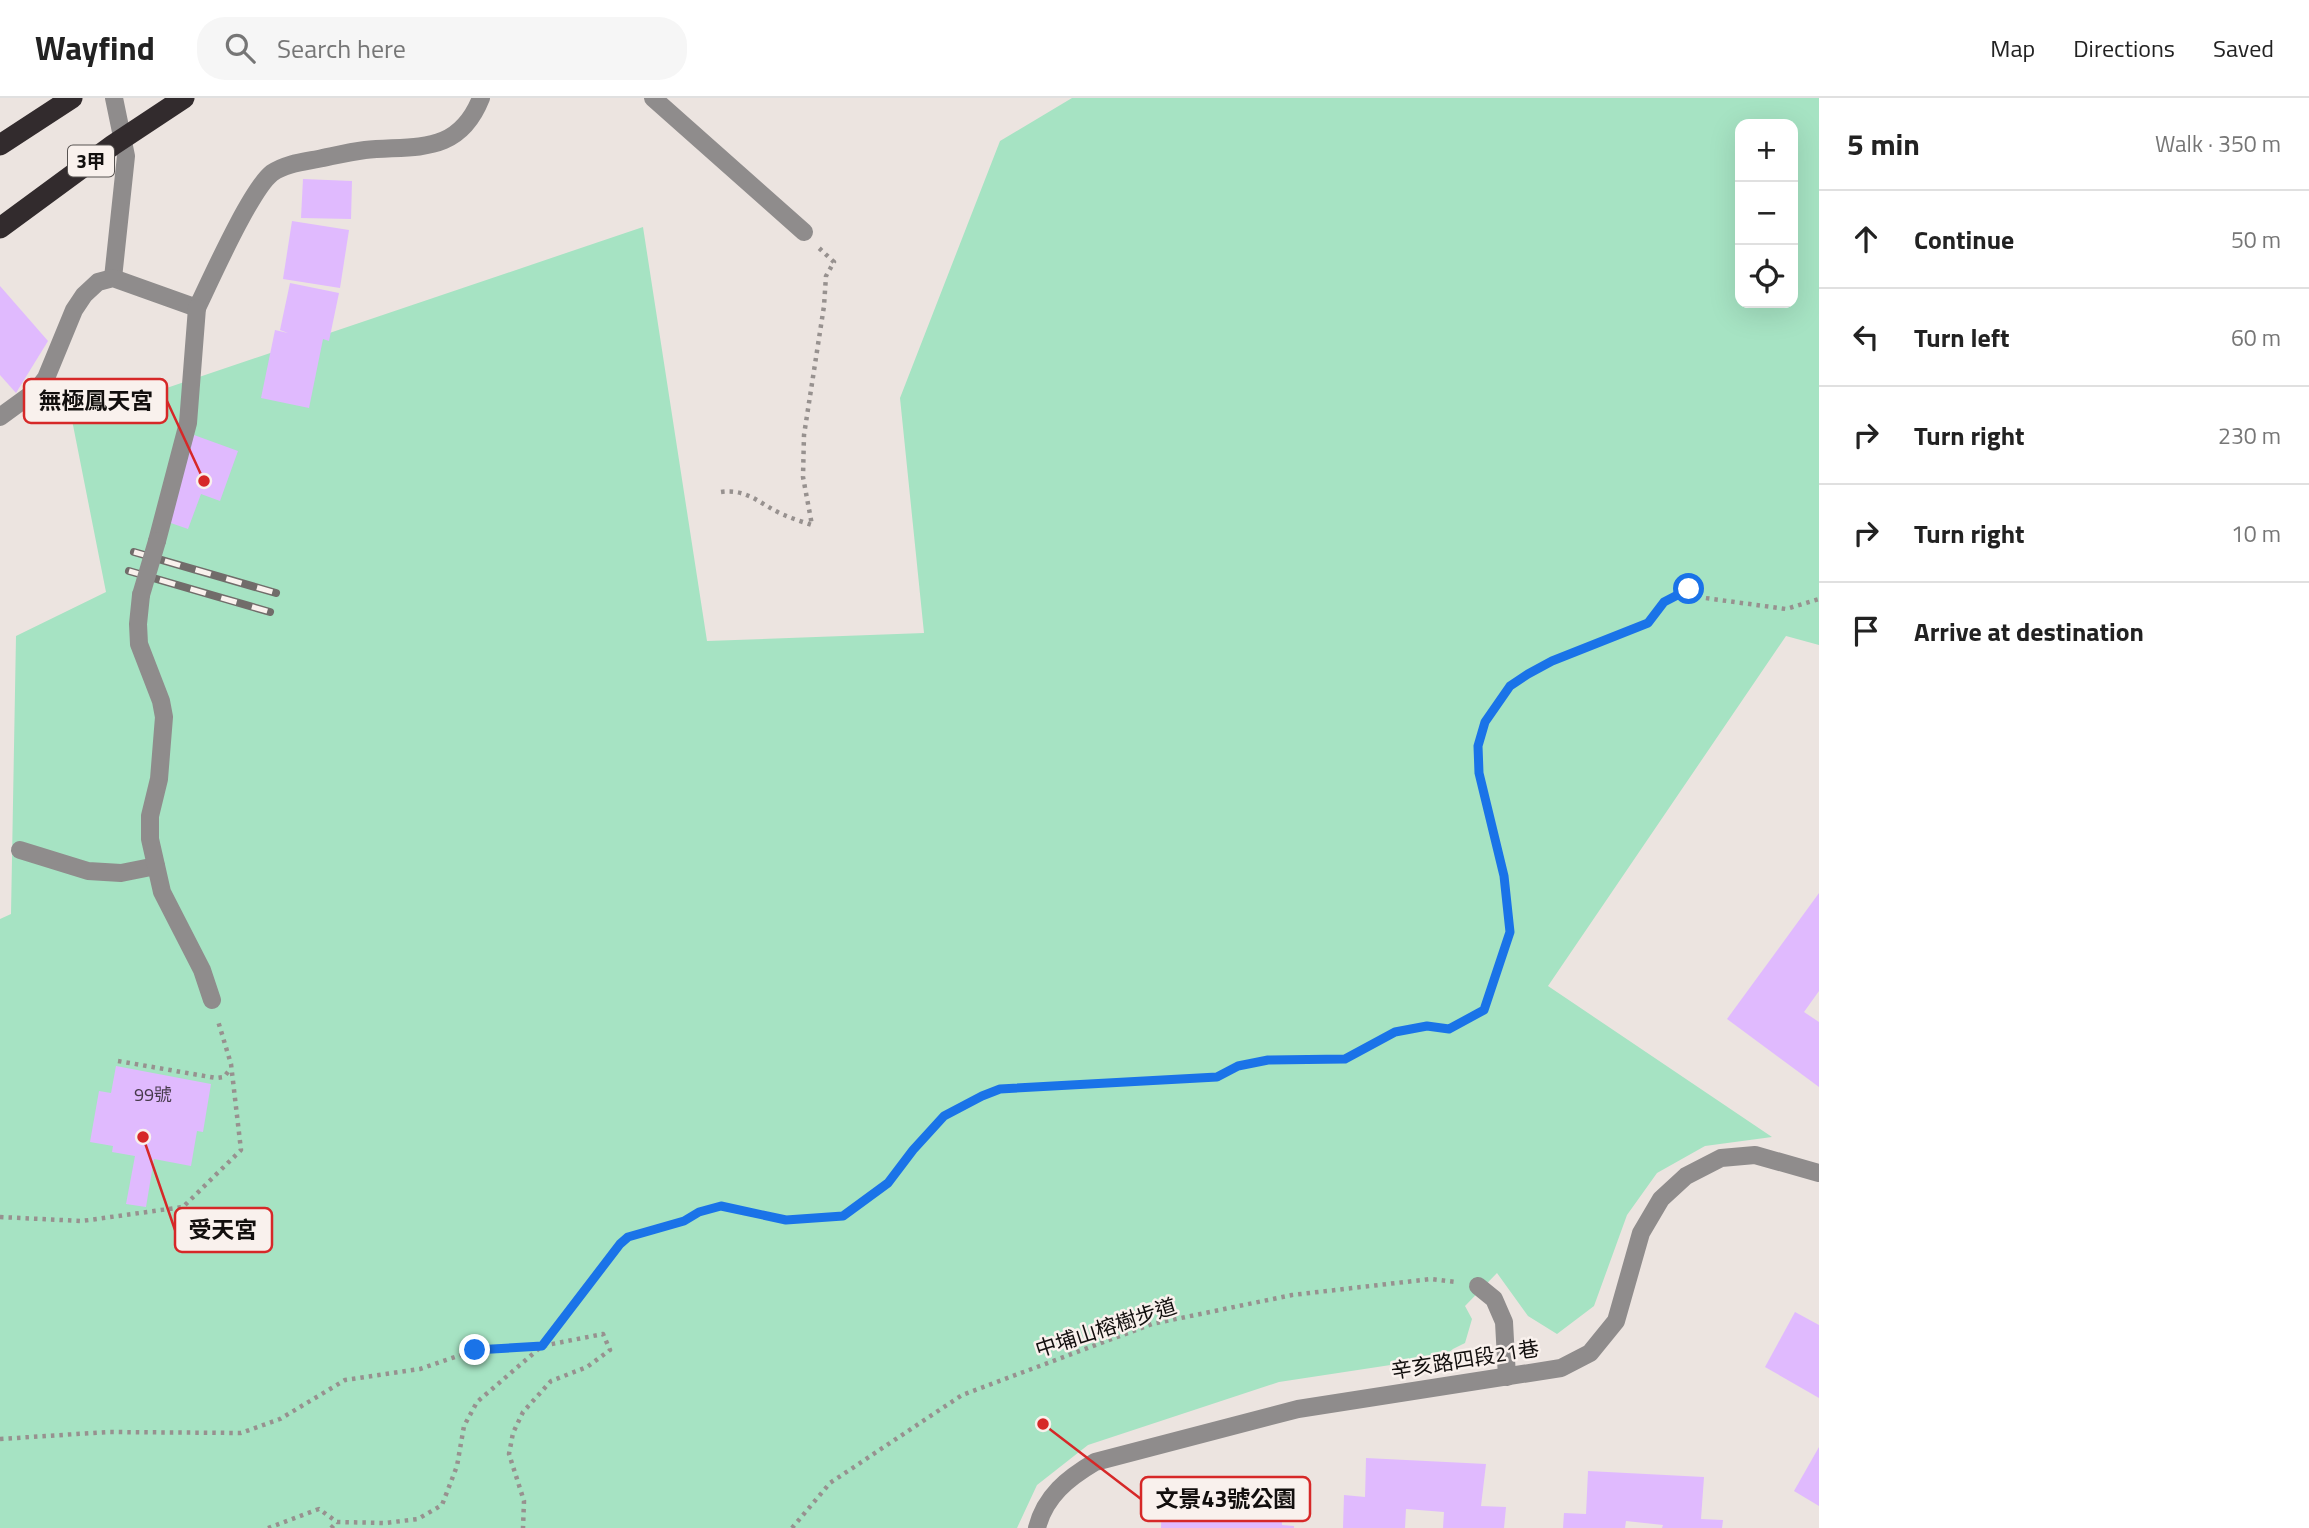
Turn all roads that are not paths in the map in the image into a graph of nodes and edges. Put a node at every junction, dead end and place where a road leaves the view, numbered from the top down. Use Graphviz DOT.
graph roads {
  1 [pos="72,98"];
  2 [pos="114,98"];
  3 [pos="184,98"];
  4 [pos="481,98"];
  5 [pos="653,98"];
  6 [pos="0,145"];
  7 [pos="0,228"];
  8 [pos="804,232"];
  9 [pos="113,278"];
  10 [pos="197,308"];
  11 [pos="0,417"];
  12 [pos="20,850"];
  13 [pos="156,866"];
  14 [pos="212,1000"];
  15 [pos="1819,1173"];
  16 [pos="1478,1286"];
  17 [pos="1507,1377"];
  18 [pos="1037,1528"];
  1 -- 6 [label="highway"];
  2 -- 9 [label="street"];
  3 -- 7 [label="highway, 3甲, bridge"];
  4 -- 10 [label="street"];
  5 -- 8 [label="street"];
  9 -- 10 [label="street"];
  9 -- 11 [label="street"];
  10 -- 13 [label="street, bridge"];
  12 -- 13 [label="street"];
  13 -- 14 [label="street"];
  15 -- 17 [label="street, 辛亥路四段21巷"];
  16 -- 17 [label="street"];
  17 -- 18 [label="street, 辛亥路四段21巷"];
}
